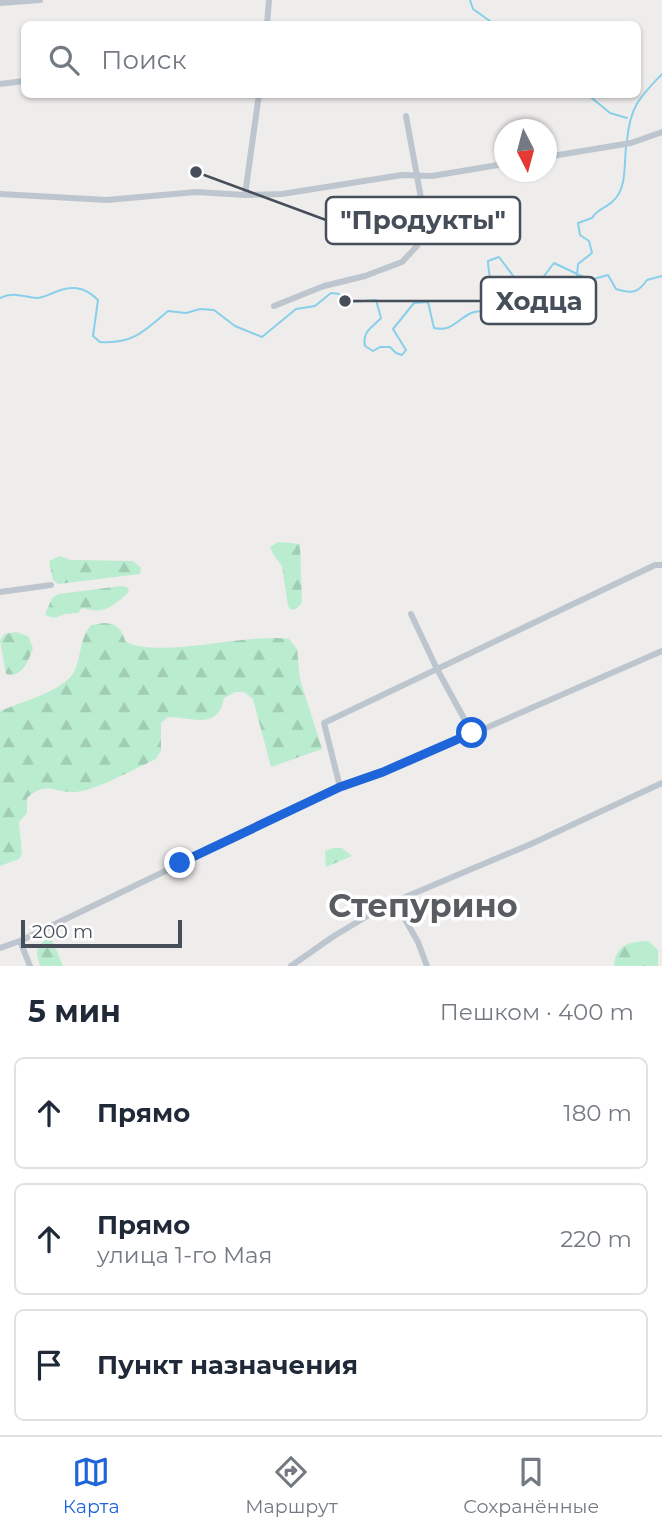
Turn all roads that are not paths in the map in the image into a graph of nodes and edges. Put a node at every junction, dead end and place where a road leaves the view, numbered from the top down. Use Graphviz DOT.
graph roads {
  1 [pos="40,0"];
  2 [pos="270,0"];
  3 [pos="0,3"];
  4 [pos="267,21"];
  5 [pos="21,81"];
  6 [pos="0,84"];
  7 [pos="258,98"];
  8 [pos="406,116"];
  9 [pos="662,132"];
  10 [pos="557,155"];
  11 [pos="494,166"];
  12 [pos="417,176"];
  13 [pos="0,194"];
  14 [pos="245,195"];
  15 [pos="274,306"];
  16 [pos="662,565"];
  17 [pos="51,585"];
  18 [pos="0,592"];
  19 [pos="411,614"];
  20 [pos="662,651"];
  21 [pos="437,669"];
  22 [pos="472,733"];
  23 [pos="662,783"];
  24 [pos="340,787"];
  25 [pos="395,902"];
  26 [pos="20,942"];
  27 [pos="0,948"];
  28 [pos="30,966"];
  29 [pos="290,966"];
  30 [pos="427,966"];
  1 -- 3 [label="street"];
  2 -- 4 [label="street"];
  5 -- 6 [label="street"];
  7 -- 14 [label="street"];
  8 -- 12 [label="street"];
  9 -- 10 [label="street"];
  11 -- 12 [label="street"];
  12 -- 14 [label="street"];
  12 -- 15 [label="street"];
  13 -- 14 [label="street"];
  16 -- 21 [label="street"];
  17 -- 18 [label="street"];
  19 -- 21 [label="street"];
  20 -- 22 [label="street"];
  21 -- 22 [label="street"];
  21 -- 24 [label="street"];
  22 -- 24 [label="street"];
  23 -- 25 [label="street"];
  24 -- 26 [label="street"];
  25 -- 29 [label="street"];
  25 -- 30 [label="street"];
  26 -- 27 [label="street"];
  26 -- 28 [label="street"];
}
